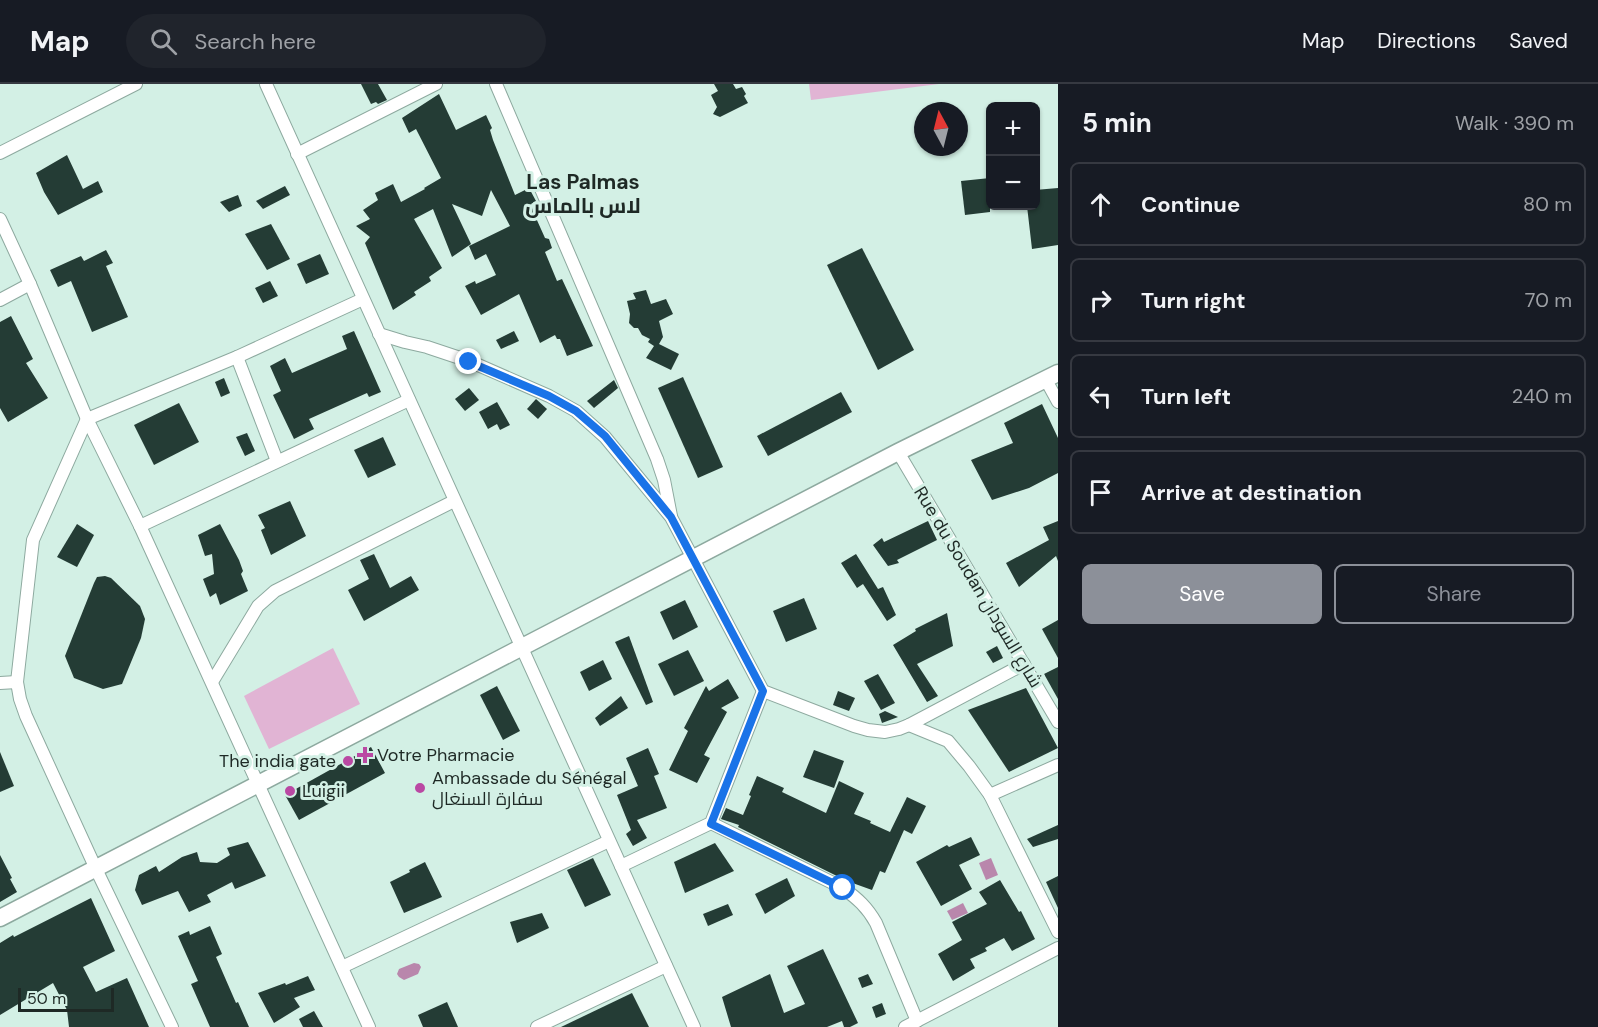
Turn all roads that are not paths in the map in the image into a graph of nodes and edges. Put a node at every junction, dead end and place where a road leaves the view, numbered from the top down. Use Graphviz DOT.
graph roads {
  1 [pos="136,84"];
  2 [pos="266,84"];
  3 [pos="436,84"];
  4 [pos="496,84"];
  5 [pos="0,153"];
  6 [pos="297,154"];
  7 [pos="0,219"];
  8 [pos="30,284"];
  9 [pos="363,299"];
  10 [pos="0,300"];
  11 [pos="379,334"];
  12 [pos="237,357"];
  13 [pos="1052,376"];
  14 [pos="409,400"];
  15 [pos="1058,402"];
  16 [pos="87,419"];
  17 [pos="898,452"];
  18 [pos="277,461"];
  19 [pos="454,501"];
  20 [pos="671,517"];
  21 [pos="140,526"];
  22 [pos="693,558"];
  23 [pos="522,647"];
  24 [pos="1024,664"];
  25 [pos="17,682"];
  26 [pos="212,682"];
  27 [pos="0,683"];
  28 [pos="763,691"];
  29 [pos="1058,722"];
  30 [pos="909,725"];
  31 [pos="1058,765"];
  32 [pos="258,784"];
  33 [pos="990,795"];
  34 [pos="711,824"];
  35 [pos="609,841"];
  36 [pos="621,866"];
  37 [pos="96,869"];
  38 [pos="0,918"];
  39 [pos="1058,932"];
  40 [pos="1058,948"];
  41 [pos="666,966"];
  42 [pos="342,968"];
  43 [pos="911,1024"];
  44 [pos="168,1026"];
  45 [pos="369,1027"];
  46 [pos="537,1027"];
  47 [pos="694,1027"];
  1 -- 5 [label="street"];
  2 -- 6 [label="street"];
  3 -- 6 [label="street"];
  4 -- 20 [label="street"];
  6 -- 9 [label="street"];
  7 -- 8 [label="street"];
  8 -- 10 [label="street"];
  8 -- 16 [label="street"];
  9 -- 11 [label="street"];
  9 -- 12 [label="street"];
  11 -- 14 [label="street"];
  11 -- 20 [label="street"];
  12 -- 16 [label="street"];
  12 -- 18 [label="street"];
  13 -- 15 [label="street"];
  13 -- 17 [label="main road"];
  14 -- 18 [label="street"];
  14 -- 19 [label="street"];
  16 -- 21 [label="street"];
  16 -- 25 [label="street"];
  17 -- 22 [label="main road"];
  17 -- 24 [label="street, Rue du Soudan شارع السودان"];
  18 -- 21 [label="street"];
  19 -- 23 [label="street"];
  19 -- 26 [label="street"];
  20 -- 22 [label="street"];
  21 -- 26 [label="street"];
  22 -- 23 [label="main road"];
  22 -- 28 [label="street"];
  23 -- 32 [label="main road"];
  23 -- 35 [label="street"];
  24 -- 29 [label="street, Rue du Soudan شارع السودان"];
  24 -- 30 [label="street"];
  25 -- 27 [label="street"];
  25 -- 37 [label="street"];
  26 -- 32 [label="street"];
  28 -- 30 [label="street"];
  28 -- 34 [label="street"];
  30 -- 33 [label="street"];
  31 -- 33 [label="street"];
  32 -- 37 [label="main road"];
  32 -- 42 [label="street"];
  33 -- 39 [label="street"];
  34 -- 36 [label="street"];
  34 -- 43 [label="street"];
  35 -- 36 [label="street"];
  35 -- 42 [label="street"];
  36 -- 41 [label="street"];
  37 -- 38 [label="main road"];
  37 -- 44 [label="street"];
  40 -- 43 [label="street"];
  41 -- 46 [label="street"];
  41 -- 47 [label="street"];
  42 -- 45 [label="street"];
}
